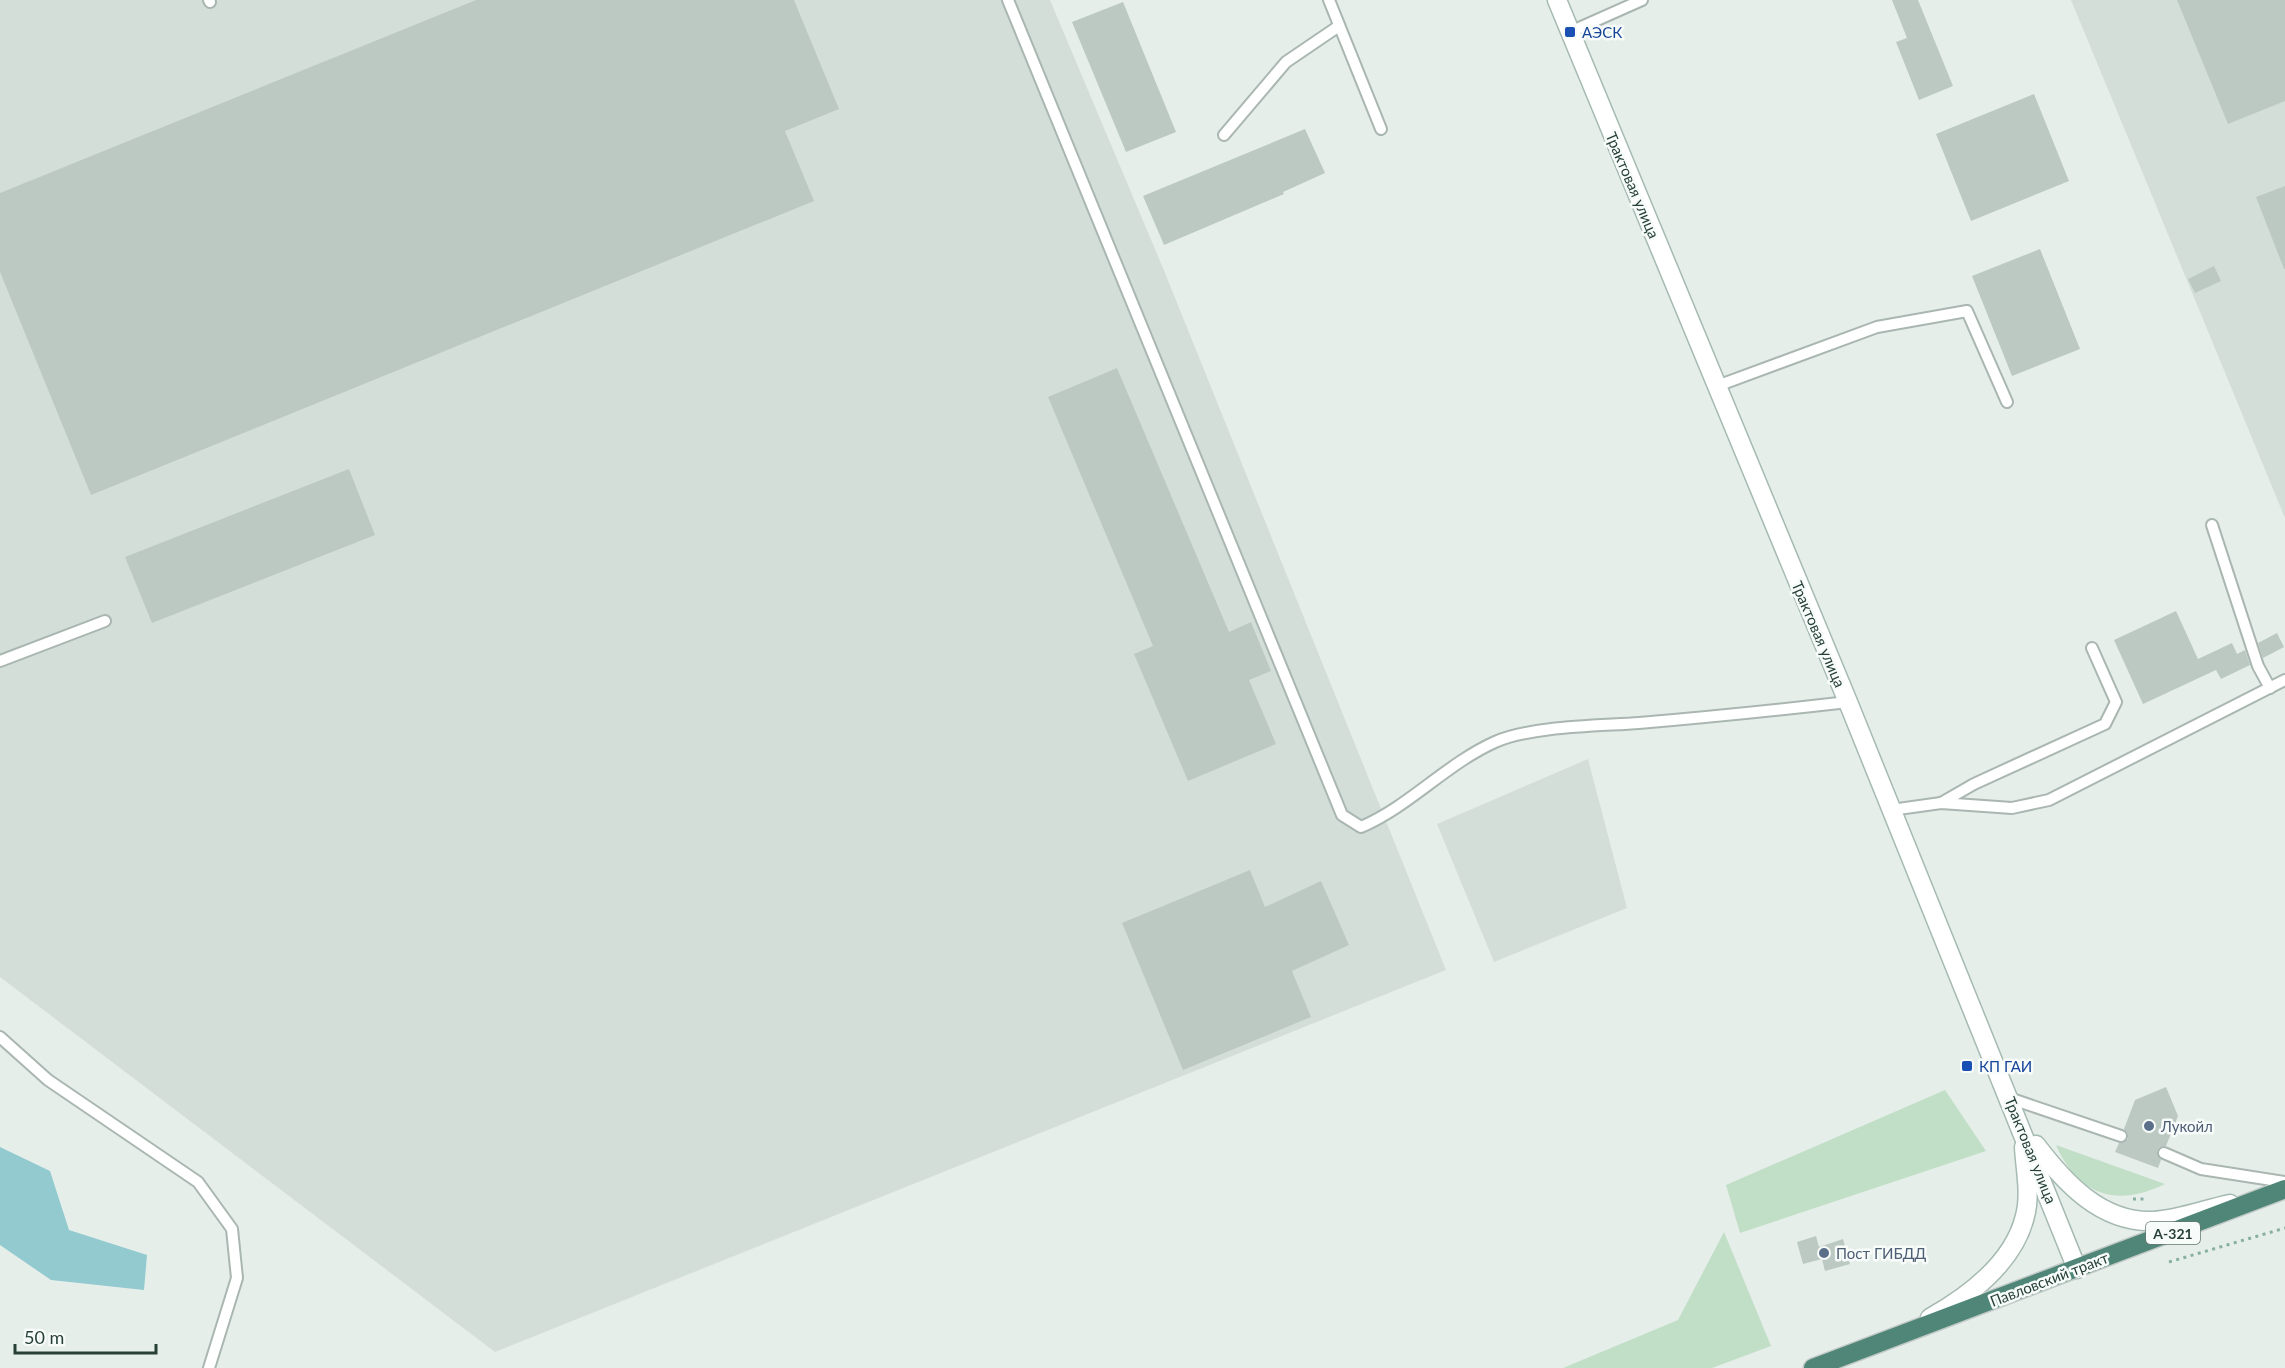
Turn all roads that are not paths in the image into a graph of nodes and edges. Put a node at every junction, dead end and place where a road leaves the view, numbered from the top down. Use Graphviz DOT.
graph roads {
  1 [pos="1008,0"];
  2 [pos="1329,0"];
  3 [pos="1557,0"];
  4 [pos="1642,0"];
  5 [pos="1340,26"];
  6 [pos="1570,32"];
  7 [pos="1381,129"];
  8 [pos="1224,135"];
  9 [pos="1717,386"];
  10 [pos="2007,402"];
  11 [pos="2212,525"];
  12 [pos="105,621"];
  13 [pos="2092,648"];
  14 [pos="0,661"];
  15 [pos="2285,680"];
  16 [pos="2270,688"];
  17 [pos="1848,702"];
  18 [pos="1941,803"];
  19 [pos="1891,810"];
  20 [pos="0,1037"];
  21 [pos="2009,1098"];
  22 [pos="2022,1127"];
  23 [pos="2121,1136"];
  24 [pos="2164,1153"];
  25 [pos="2285,1182"];
  26 [pos="2276,1192"];
  27 [pos="2077,1269"];
  28 [pos="1897,1336"];
  29 [pos="209,1368"];
  30 [pos="1813,1368"];
  1 -- 17 [label="lane"];
  2 -- 5 [label="lane"];
  3 -- 6 [label="main road, Трактовая улица"];
  4 -- 6 [label="lane"];
  5 -- 7 [label="lane"];
  5 -- 8 [label="lane"];
  6 -- 9 [label="main road, Трактовая улица"];
  9 -- 10 [label="lane"];
  9 -- 17 [label="main road, Трактовая улица"];
  11 -- 16 [label="lane"];
  12 -- 14 [label="lane"];
  13 -- 18 [label="lane"];
  15 -- 16 [label="lane"];
  16 -- 18 [label="lane"];
  17 -- 19 [label="main road, Трактовая улица"];
  18 -- 19 [label="lane"];
  19 -- 21 [label="main road, Трактовая улица"];
  20 -- 29 [label="lane"];
  21 -- 22 [label="main road, Трактовая улица"];
  21 -- 23 [label="lane"];
  22 -- 26 [label="main road"];
  22 -- 27 [label="main road, Трактовая улица"];
  22 -- 28 [label="main road"];
  24 -- 25 [label="lane"];
  26 -- 27 [label="highway, Павловский тракт / А-321"];
  27 -- 28 [label="highway, Павловский тракт / А-321"];
  28 -- 30 [label="highway, Павловский тракт / А-321"];
}
